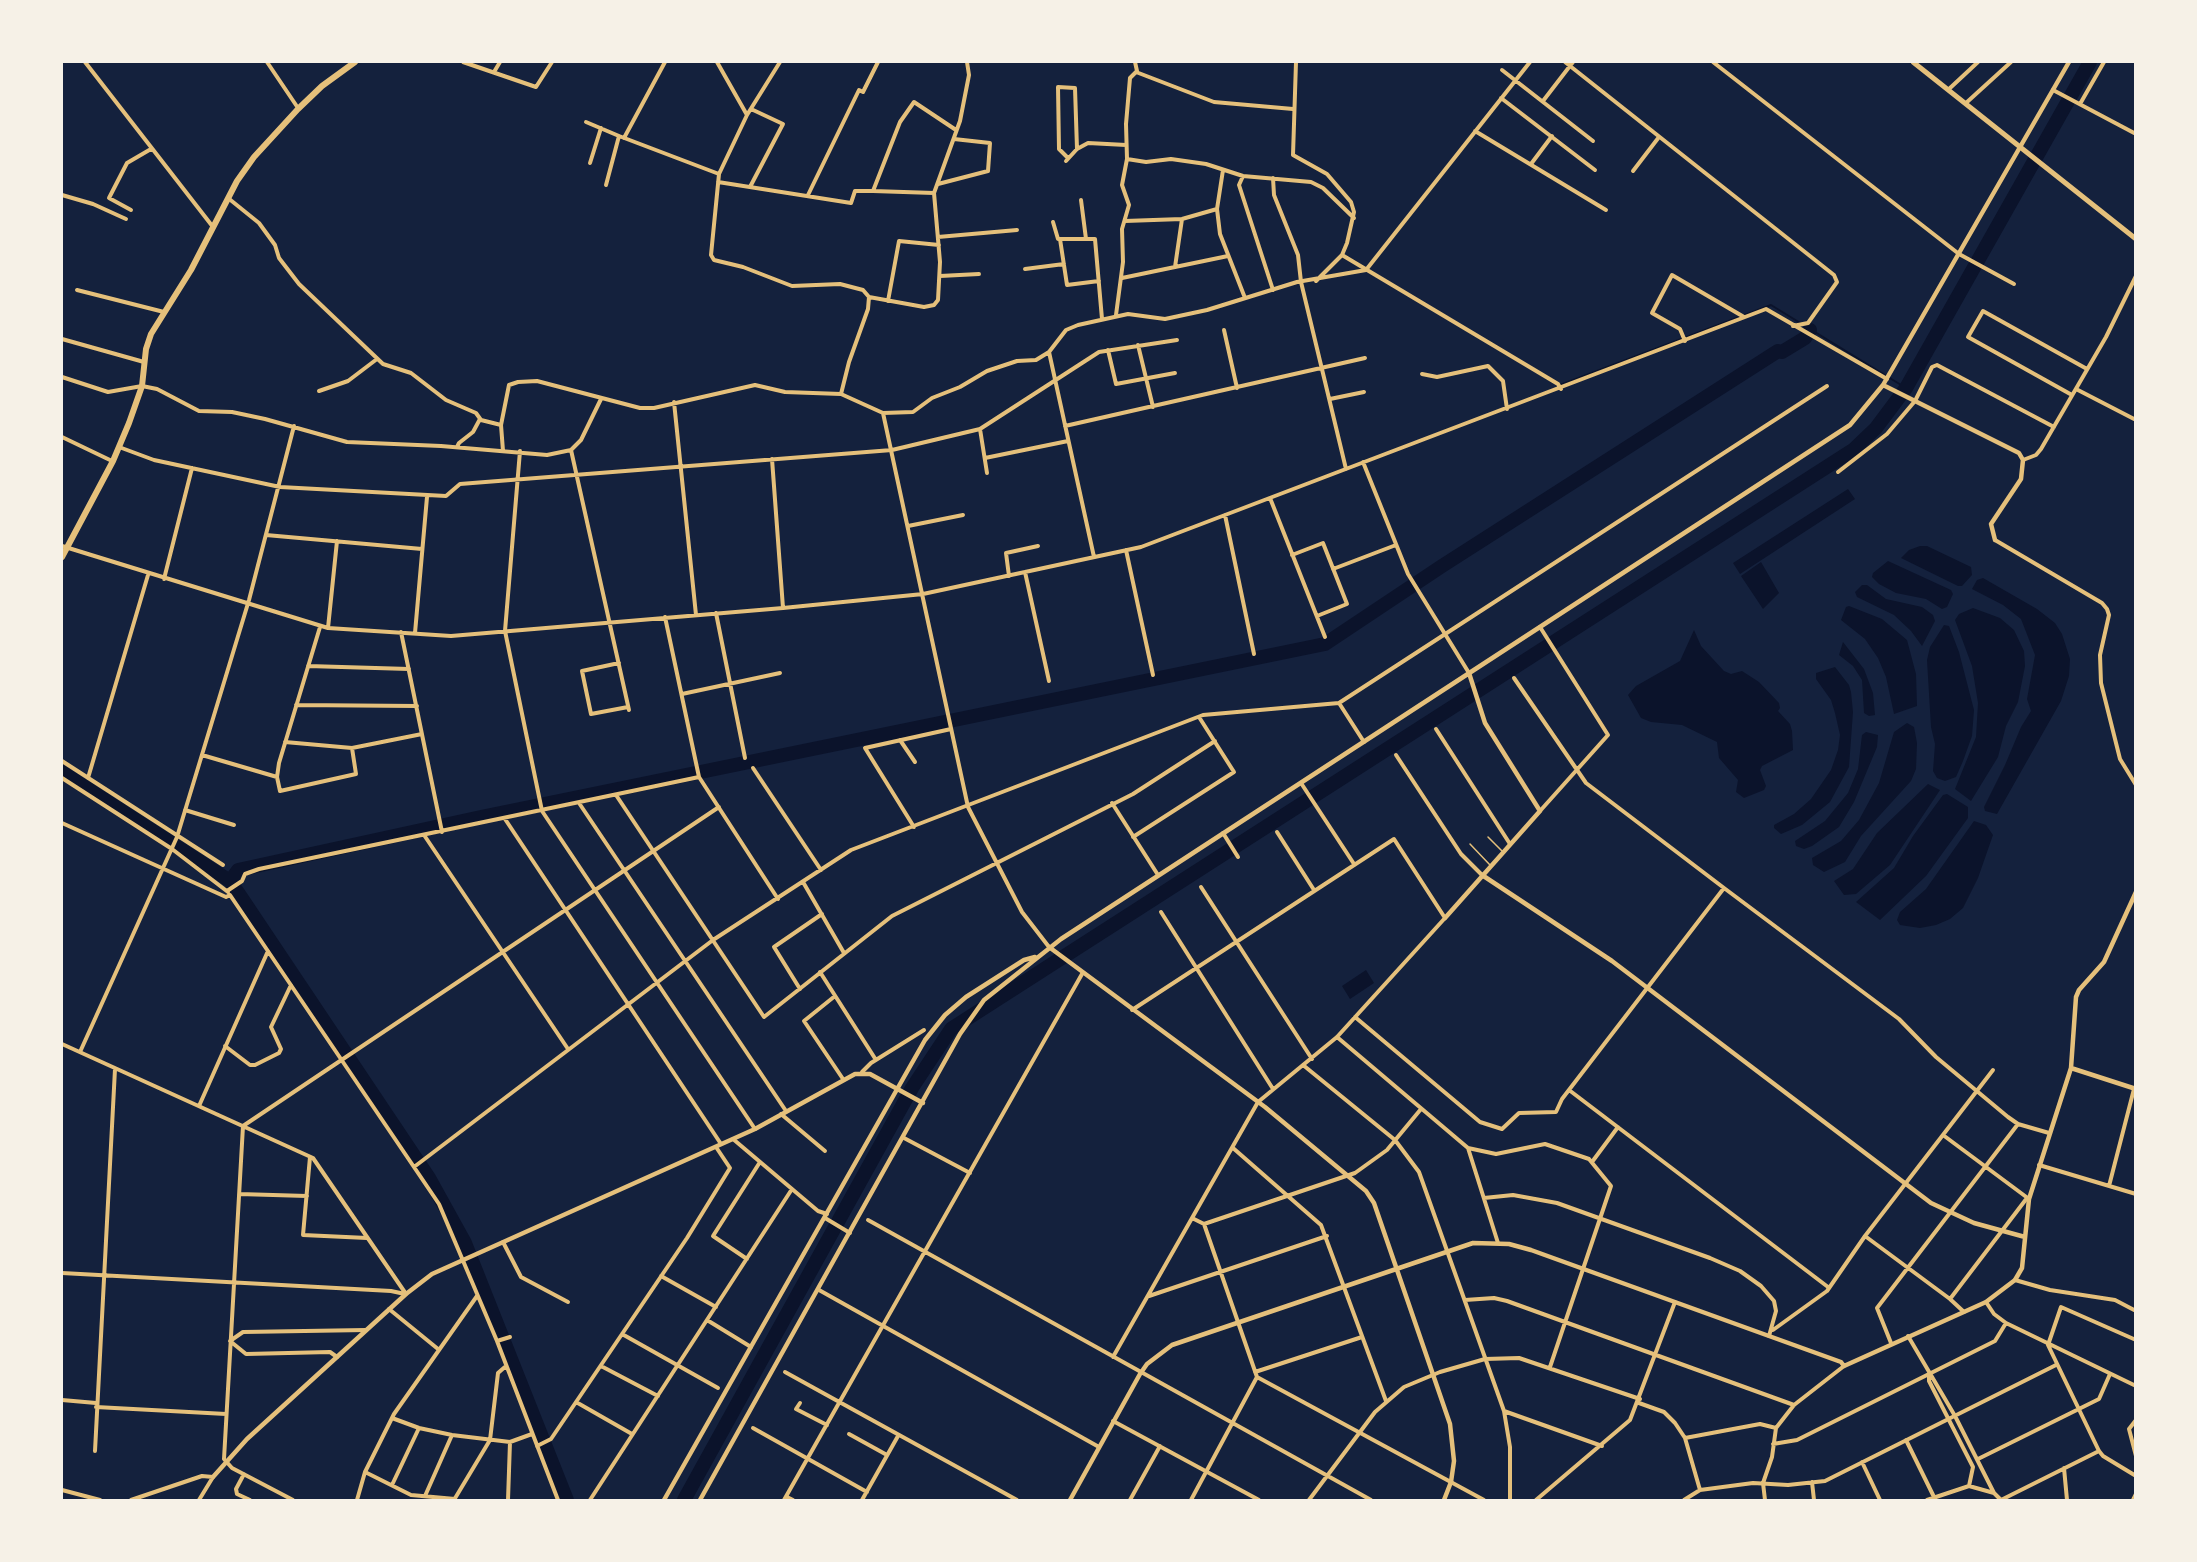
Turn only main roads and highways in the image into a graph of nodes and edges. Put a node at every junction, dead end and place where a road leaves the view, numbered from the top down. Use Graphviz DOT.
graph roads {
  1 [pos="354,62"];
  2 [pos="1913,62"];
  3 [pos="2136,239"];
  4 [pos="64,548"];
  5 [pos="62,557"];
  1 -- 4 [label="main road"];
  2 -- 3 [label="main road"];
  4 -- 5 [label="main road"];
}
